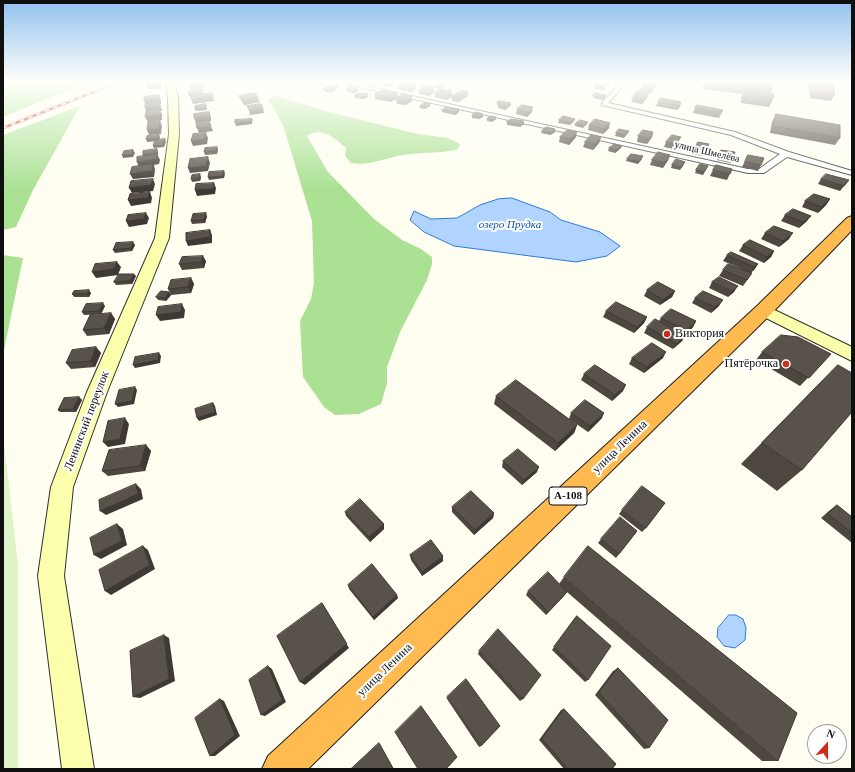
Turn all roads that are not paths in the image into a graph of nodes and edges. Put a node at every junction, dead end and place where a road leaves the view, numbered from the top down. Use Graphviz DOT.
graph roads {
  1 [pos="174,118"];
  2 [pos="510,118"];
  3 [pos="666,118"];
  4 [pos="786,154"];
  5 [pos="852,173"];
  6 [pos="852,221"];
  7 [pos="764,310"];
  8 [pos="852,355"];
  9 [pos="78,769"];
  10 [pos="281,769"];
  1 -- 9 [label="main road, Ленинский переулок"];
  2 -- 4 [label="street, улица Шмелёва"];
  3 -- 4 [label="street"];
  4 -- 5 [label="street"];
  6 -- 7 [label="highway, улица Ленина / А-108"];
  7 -- 8 [label="main road"];
  7 -- 10 [label="highway, улица Ленина / А-108"];
}
